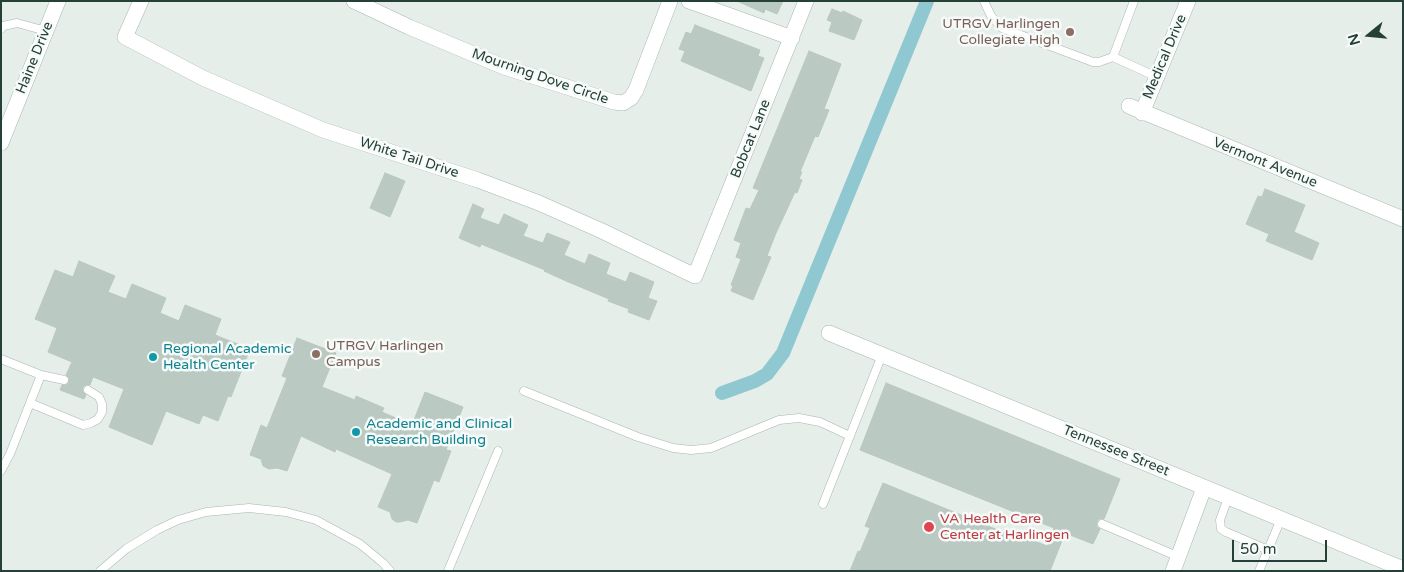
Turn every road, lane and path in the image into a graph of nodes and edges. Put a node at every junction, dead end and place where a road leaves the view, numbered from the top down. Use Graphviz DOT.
graph roads {
  1 [pos="58,1"];
  2 [pos="141,1"];
  3 [pos="354,1"];
  4 [pos="670,1"];
  5 [pos="689,1"];
  6 [pos="806,1"];
  7 [pos="984,1"];
  8 [pos="1134,1"];
  9 [pos="1188,1"];
  10 [pos="1,17"];
  11 [pos="2,28"];
  12 [pos="46,31"];
  13 [pos="792,38"];
  14 [pos="1113,57"];
  15 [pos="1157,77"];
  16 [pos="1135,110"];
  17 [pos="1,143"];
  18 [pos="1403,219"];
  19 [pos="695,276"];
  20 [pos="829,333"];
  21 [pos="882,354"];
  22 [pos="1,359"];
  23 [pos="40,375"];
  24 [pos="64,380"];
  25 [pos="88,390"];
  26 [pos="524,391"];
  27 [pos="30,403"];
  28 [pos="850,436"];
  29 [pos="498,451"];
  30 [pos="1,471"];
  31 [pos="1204,488"];
  32 [pos="1228,498"];
  33 [pos="823,504"];
  34 [pos="1281,519"];
  35 [pos="1102,524"];
  36 [pos="1268,550"];
  37 [pos="1176,564"];
  38 [pos="1403,569"];
  39 [pos="100,571"];
  40 [pos="390,571"];
  41 [pos="448,571"];
  42 [pos="1259,571"];
  1 -- 12 [label="street, Haine Drive"];
  2 -- 19 [label="street, White Tail Drive"];
  3 -- 4 [label="street, Mourning Dove Circle"];
  5 -- 13 [label="street"];
  6 -- 13 [label="street, Bobcat Lane"];
  7 -- 14 [label="lane"];
  8 -- 14 [label="lane"];
  9 -- 15 [label="street, Medical Drive"];
  10 -- 11 [label="lane"];
  11 -- 12 [label="lane"];
  12 -- 17 [label="street, Haine Drive"];
  13 -- 19 [label="street, Bobcat Lane"];
  14 -- 15 [label="lane"];
  15 -- 16 [label="street, Medical Drive"];
  16 -- 18 [label="street, Vermont Avenue"];
  20 -- 21 [label="street, Tennessee Street"];
  21 -- 28 [label="lane"];
  21 -- 31 [label="street, Tennessee Street"];
  22 -- 23 [label="lane"];
  23 -- 24 [label="lane"];
  23 -- 27 [label="lane"];
  25 -- 27 [label="lane"];
  26 -- 28 [label="lane"];
  27 -- 30 [label="lane"];
  28 -- 33 [label="lane"];
  29 -- 41 [label="lane"];
  31 -- 32 [label="street, Tennessee Street"];
  31 -- 37 [label="street"];
  32 -- 34 [label="street, Tennessee Street"];
  32 -- 36 [label="lane"];
  34 -- 36 [label="lane"];
  34 -- 38 [label="street, Tennessee Street"];
  35 -- 37 [label="lane"];
  36 -- 42 [label="lane"];
  39 -- 40 [label="lane"];
}
